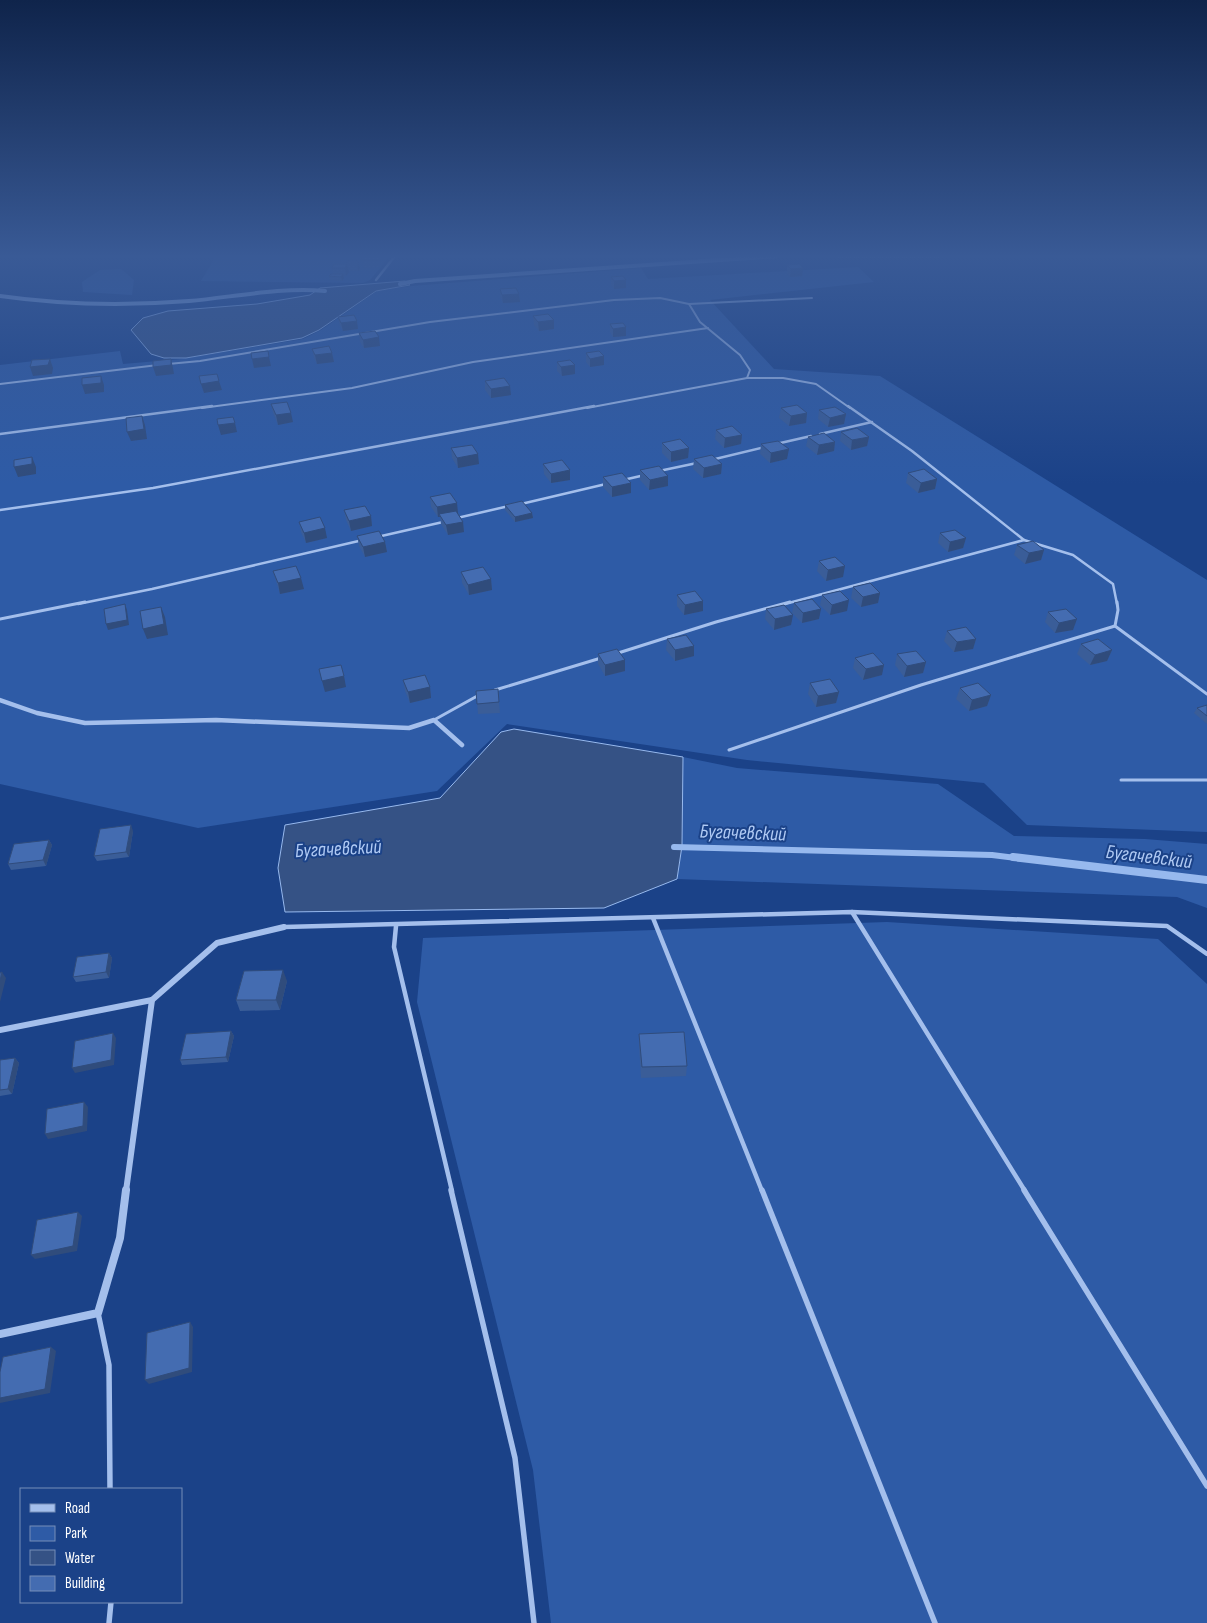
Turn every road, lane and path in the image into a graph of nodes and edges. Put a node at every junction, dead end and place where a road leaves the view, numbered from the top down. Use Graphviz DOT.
graph roads {
  1 [pos="365,332"];
  2 [pos="682,332"];
  3 [pos="712,332"];
  4 [pos="747,378"];
  5 [pos="0,384"];
  6 [pos="872,422"];
  7 [pos="0,434"];
  8 [pos="775,445"];
  9 [pos="766,447"];
  10 [pos="708,460"];
  11 [pos="698,462"];
  12 [pos="621,480"];
  13 [pos="611,483"];
  14 [pos="0,510"];
  15 [pos="457,518"];
  16 [pos="447,521"];
  17 [pos="1024,540"];
  18 [pos="0,619"];
  19 [pos="1115,626"];
  20 [pos="491,692"];
  21 [pos="482,694"];
  22 [pos="1207,694"];
  23 [pos="0,700"];
  24 [pos="434,720"];
  25 [pos="462,745"];
  26 [pos="729,750"];
  27 [pos="1121,780"];
  28 [pos="1207,780"];
  29 [pos="852,912"];
  30 [pos="653,918"];
  31 [pos="396,926"];
  32 [pos="284,927"];
  33 [pos="1207,954"];
  34 [pos="152,1000"];
  35 [pos="0,1030"];
  36 [pos="98,1313"];
  37 [pos="0,1334"];
  38 [pos="1207,1486"];
  39 [pos="110,1488"];
  40 [pos="110,1603"];
  41 [pos="110,1623"];
  42 [pos="534,1623"];
  43 [pos="935,1623"];
  1 -- 5 [label="lane"];
  2 -- 7 [label="lane"];
  3 -- 4 [label="lane"];
  4 -- 6 [label="lane"];
  4 -- 14 [label="lane"];
  6 -- 8 [label="lane"];
  6 -- 17 [label="lane"];
  9 -- 10 [label="lane"];
  11 -- 12 [label="lane"];
  13 -- 15 [label="lane"];
  16 -- 18 [label="lane"];
  17 -- 19 [label="lane"];
  17 -- 20 [label="lane"];
  19 -- 22 [label="lane"];
  19 -- 26 [label="lane"];
  21 -- 24 [label="lane"];
  23 -- 24 [label="street"];
  24 -- 25 [label="street"];
  27 -- 28 [label="lane"];
  29 -- 30 [label="lane"];
  29 -- 33 [label="lane"];
  29 -- 38 [label="lane"];
  30 -- 31 [label="lane"];
  30 -- 43 [label="lane"];
  31 -- 32 [label="lane"];
  31 -- 42 [label="lane"];
  32 -- 34 [label="street"];
  34 -- 35 [label="street"];
  34 -- 36 [label="street"];
  36 -- 37 [label="street"];
  36 -- 39 [label="lane"];
  40 -- 41 [label="lane"];
}
